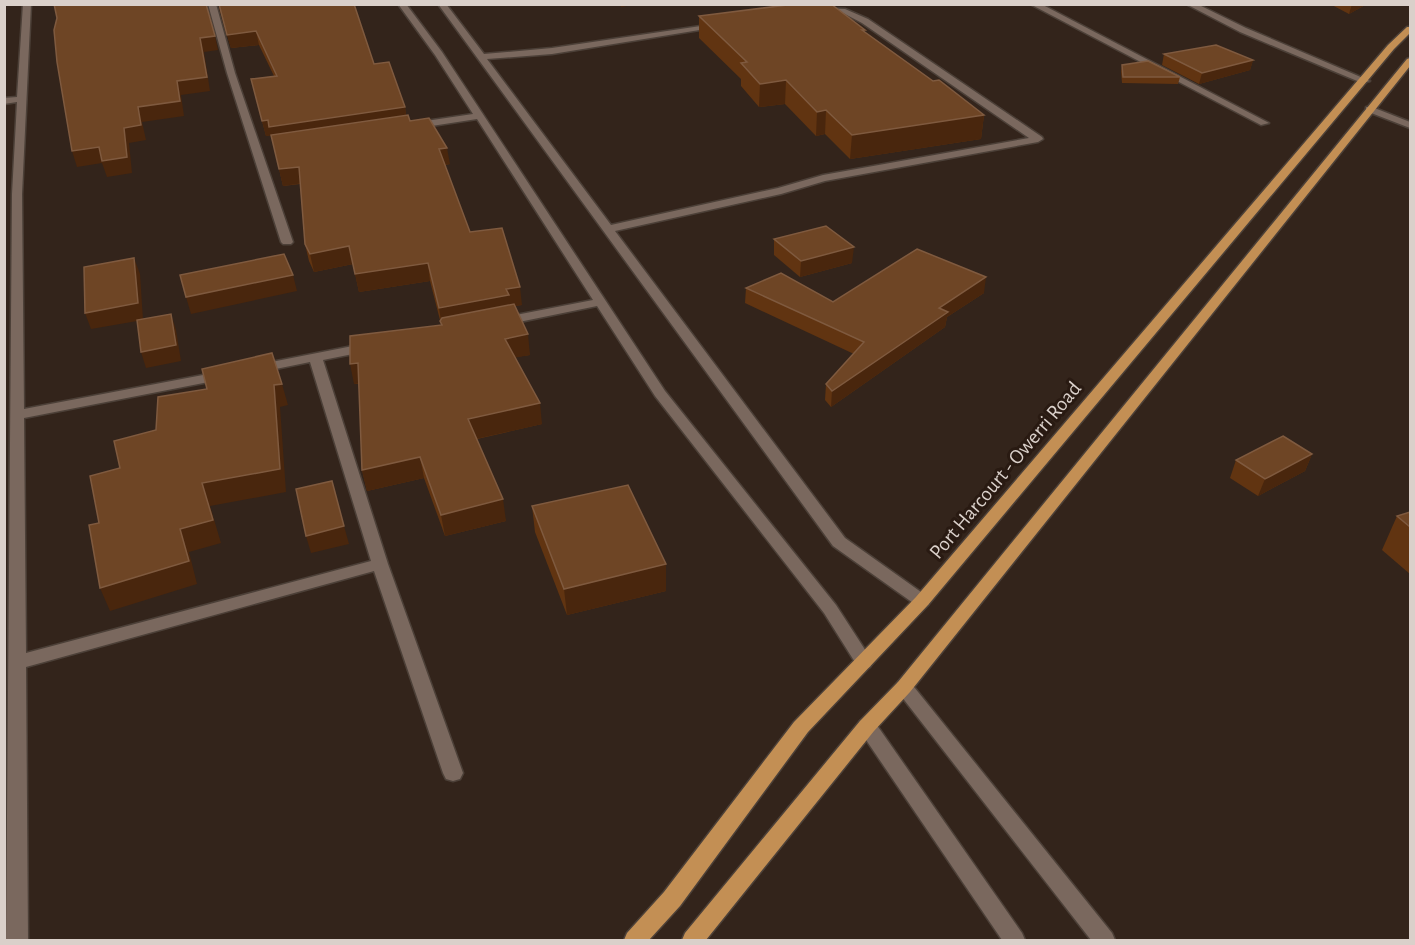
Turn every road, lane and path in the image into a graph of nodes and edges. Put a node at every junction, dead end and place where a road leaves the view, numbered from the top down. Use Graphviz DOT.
graph roads {
  1 [pos="27,4"];
  2 [pos="212,4"];
  3 [pos="402,4"];
  4 [pos="1034,4"];
  5 [pos="1190,4"];
  6 [pos="445,5"];
  7 [pos="805,12"];
  8 [pos="724,24"];
  9 [pos="1410,28"];
  10 [pos="481,57"];
  11 [pos="1410,61"];
  12 [pos="1365,81"];
  13 [pos="22,99"];
  14 [pos="4,101"];
  15 [pos="1369,109"];
  16 [pos="479,116"];
  17 [pos="1264,123"];
  18 [pos="1410,125"];
  19 [pos="398,128"];
  20 [pos="269,147"];
  21 [pos="258,149"];
  22 [pos="11,195"];
  23 [pos="609,229"];
  24 [pos="287,242"];
  25 [pos="601,302"];
  26 [pos="487,324"];
  27 [pos="384,344"];
  28 [pos="315,357"];
  29 [pos="17,414"];
  30 [pos="380,564"];
  31 [pos="922,601"];
  32 [pos="18,662"];
  33 [pos="864,662"];
  34 [pos="904,687"];
  35 [pos="867,726"];
  36 [pos="453,773"];
  37 [pos="11,884"];
  38 [pos="17,940"];
  39 [pos="635,940"];
  40 [pos="693,940"];
  41 [pos="1014,940"];
  42 [pos="1104,940"];
  1 -- 13 [label="street"];
  2 -- 21 [label="street"];
  3 -- 16 [label="street"];
  4 -- 17 [label="street"];
  5 -- 12 [label="street"];
  6 -- 10 [label="street"];
  7 -- 23 [label="street"];
  8 -- 10 [label="street"];
  9 -- 12 [label="main road, Port Harcourt - Owerri Road"];
  10 -- 23 [label="street"];
  11 -- 15 [label="main road"];
  12 -- 31 [label="main road, Port Harcourt - Owerri Road"];
  13 -- 14 [label="street"];
  13 -- 22 [label="street"];
  15 -- 18 [label="street"];
  15 -- 34 [label="main road"];
  16 -- 19 [label="street"];
  16 -- 25 [label="street"];
  20 -- 21 [label="street"];
  21 -- 24 [label="street"];
  22 -- 29 [label="street"];
  23 -- 31 [label="street"];
  25 -- 26 [label="street"];
  25 -- 33 [label="street"];
  27 -- 28 [label="street"];
  28 -- 29 [label="street"];
  28 -- 30 [label="street"];
  29 -- 32 [label="street"];
  30 -- 32 [label="street"];
  30 -- 36 [label="street"];
  31 -- 33 [label="main road, Port Harcourt - Owerri Road"];
  32 -- 37 [label="street"];
  33 -- 39 [label="main road, Port Harcourt - Owerri Road"];
  34 -- 35 [label="main road"];
  34 -- 42 [label="street"];
  35 -- 40 [label="main road"];
  35 -- 41 [label="street"];
  37 -- 38 [label="street"];
}
